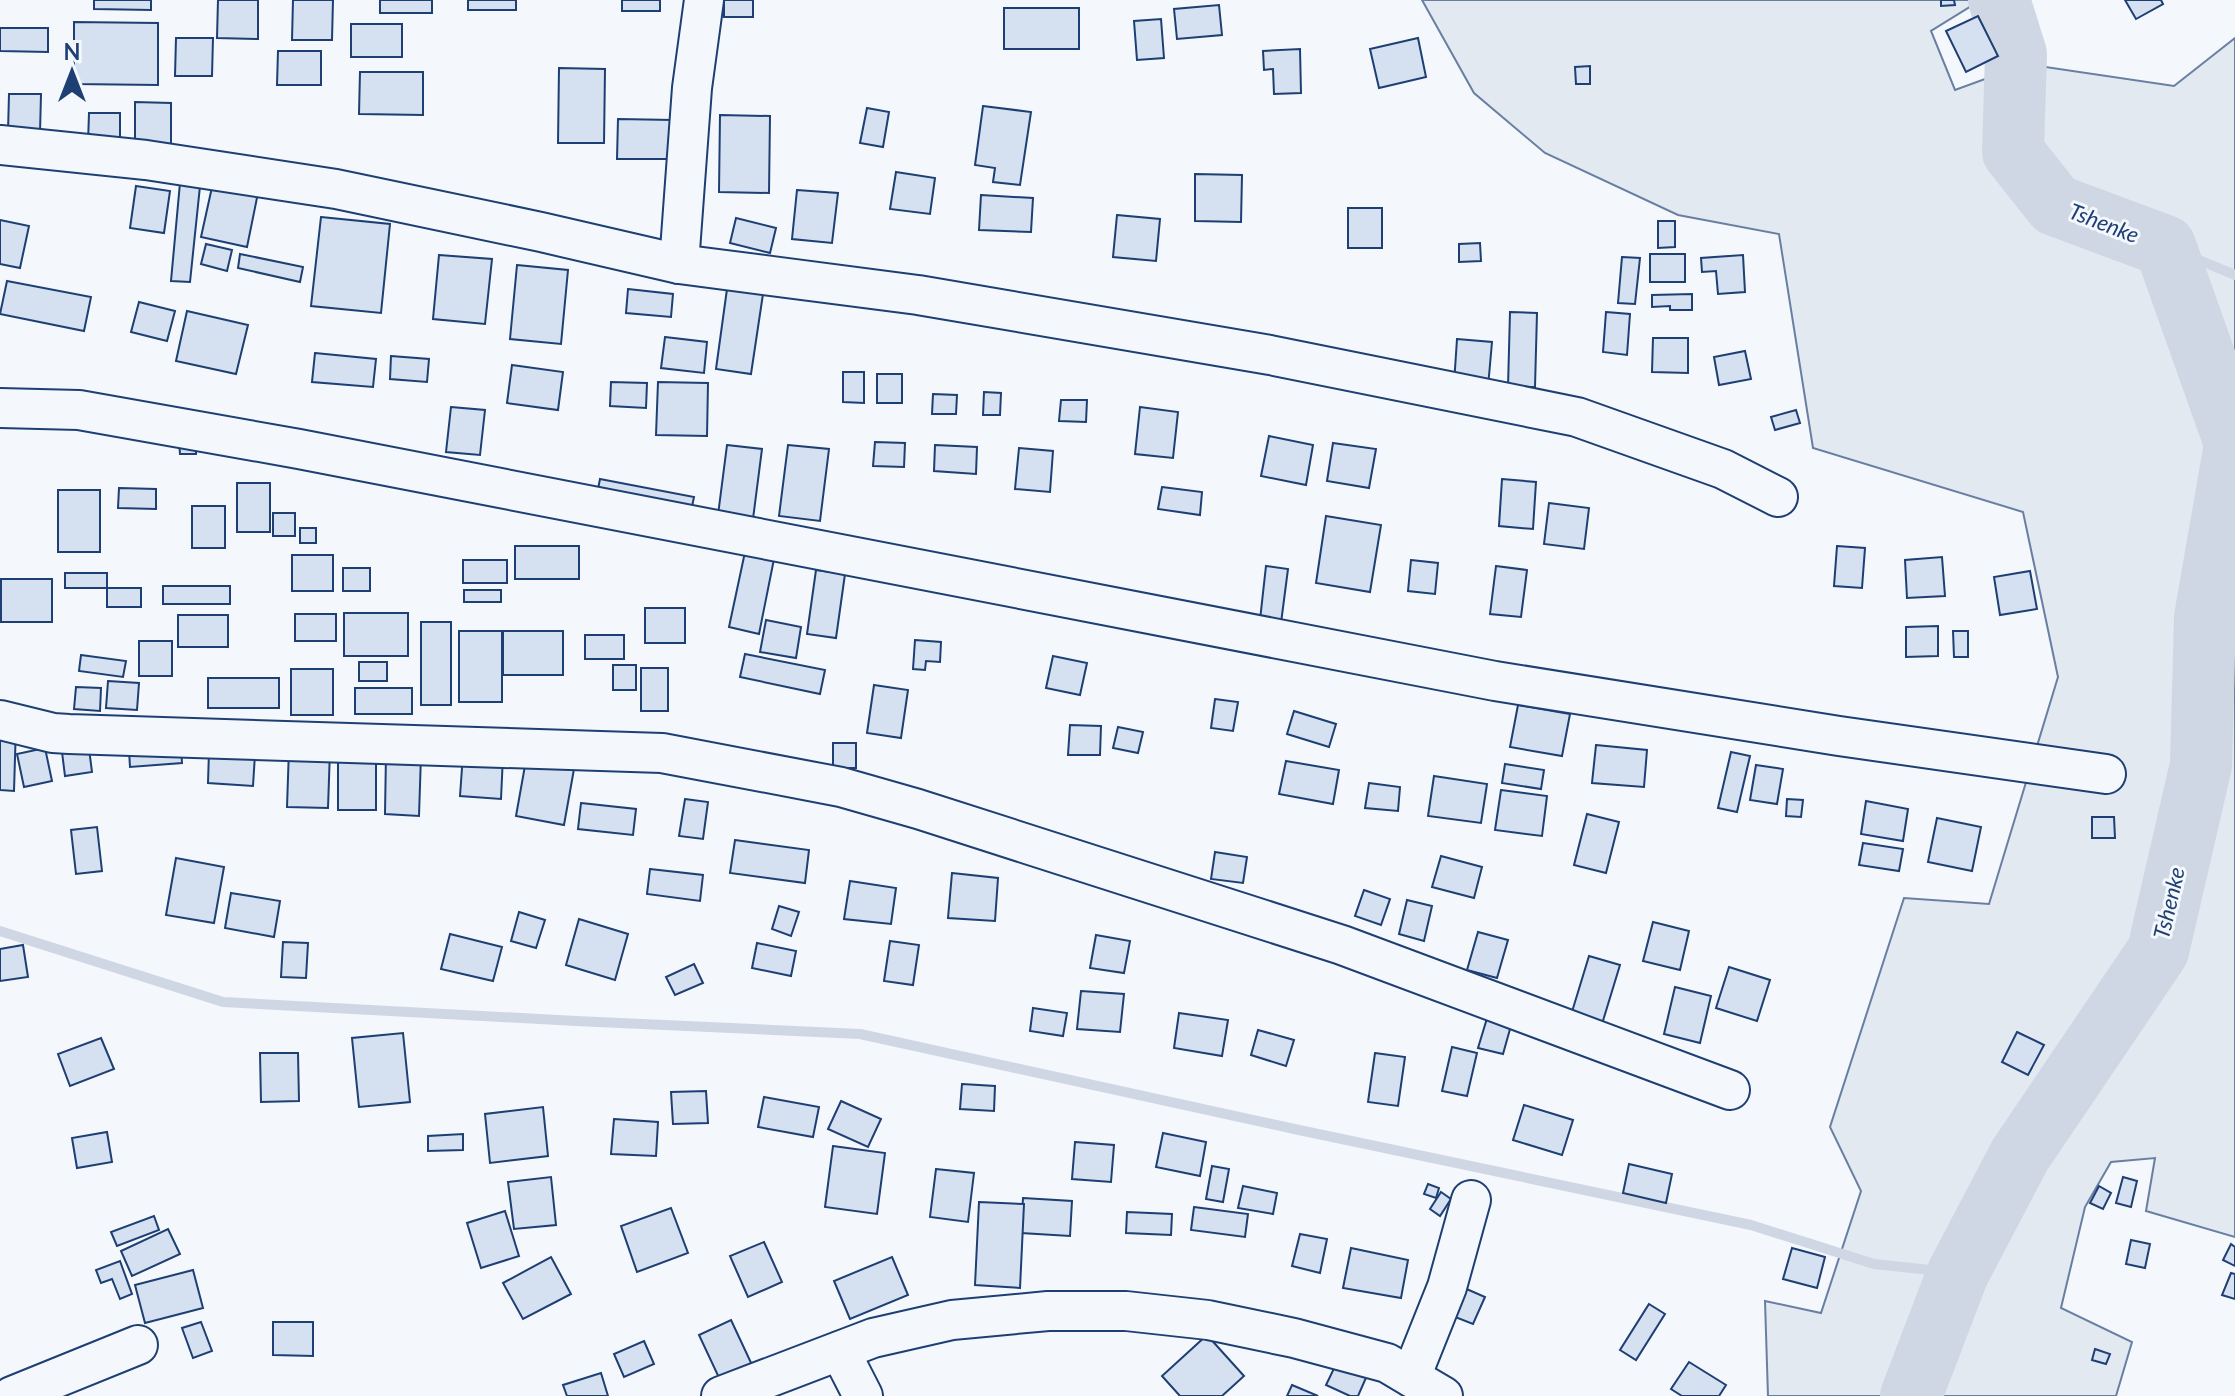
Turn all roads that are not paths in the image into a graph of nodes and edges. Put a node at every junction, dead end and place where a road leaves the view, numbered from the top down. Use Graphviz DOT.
graph roads {
  1 [pos="704,0"];
  2 [pos="0,145"];
  3 [pos="679,264"];
  4 [pos="0,408"];
  5 [pos="1778,497"];
  6 [pos="0,720"];
  7 [pos="2106,774"];
  8 [pos="1730,1090"];
  9 [pos="1471,1200"];
  10 [pos="138,1345"];
  11 [pos="840,1351"];
  12 [pos="1411,1377"];
  13 [pos="12,1396"];
  14 [pos="721,1396"];
  15 [pos="863,1396"];
  16 [pos="1443,1396"];
  1 -- 3 [label="street"];
  2 -- 3 [label="street"];
  3 -- 5 [label="street"];
  4 -- 7 [label="street"];
  6 -- 8 [label="street"];
  9 -- 12 [label="street"];
  10 -- 13 [label="street"];
  11 -- 12 [label="street"];
  11 -- 14 [label="street"];
  11 -- 15 [label="street"];
  12 -- 16 [label="street"];
}
